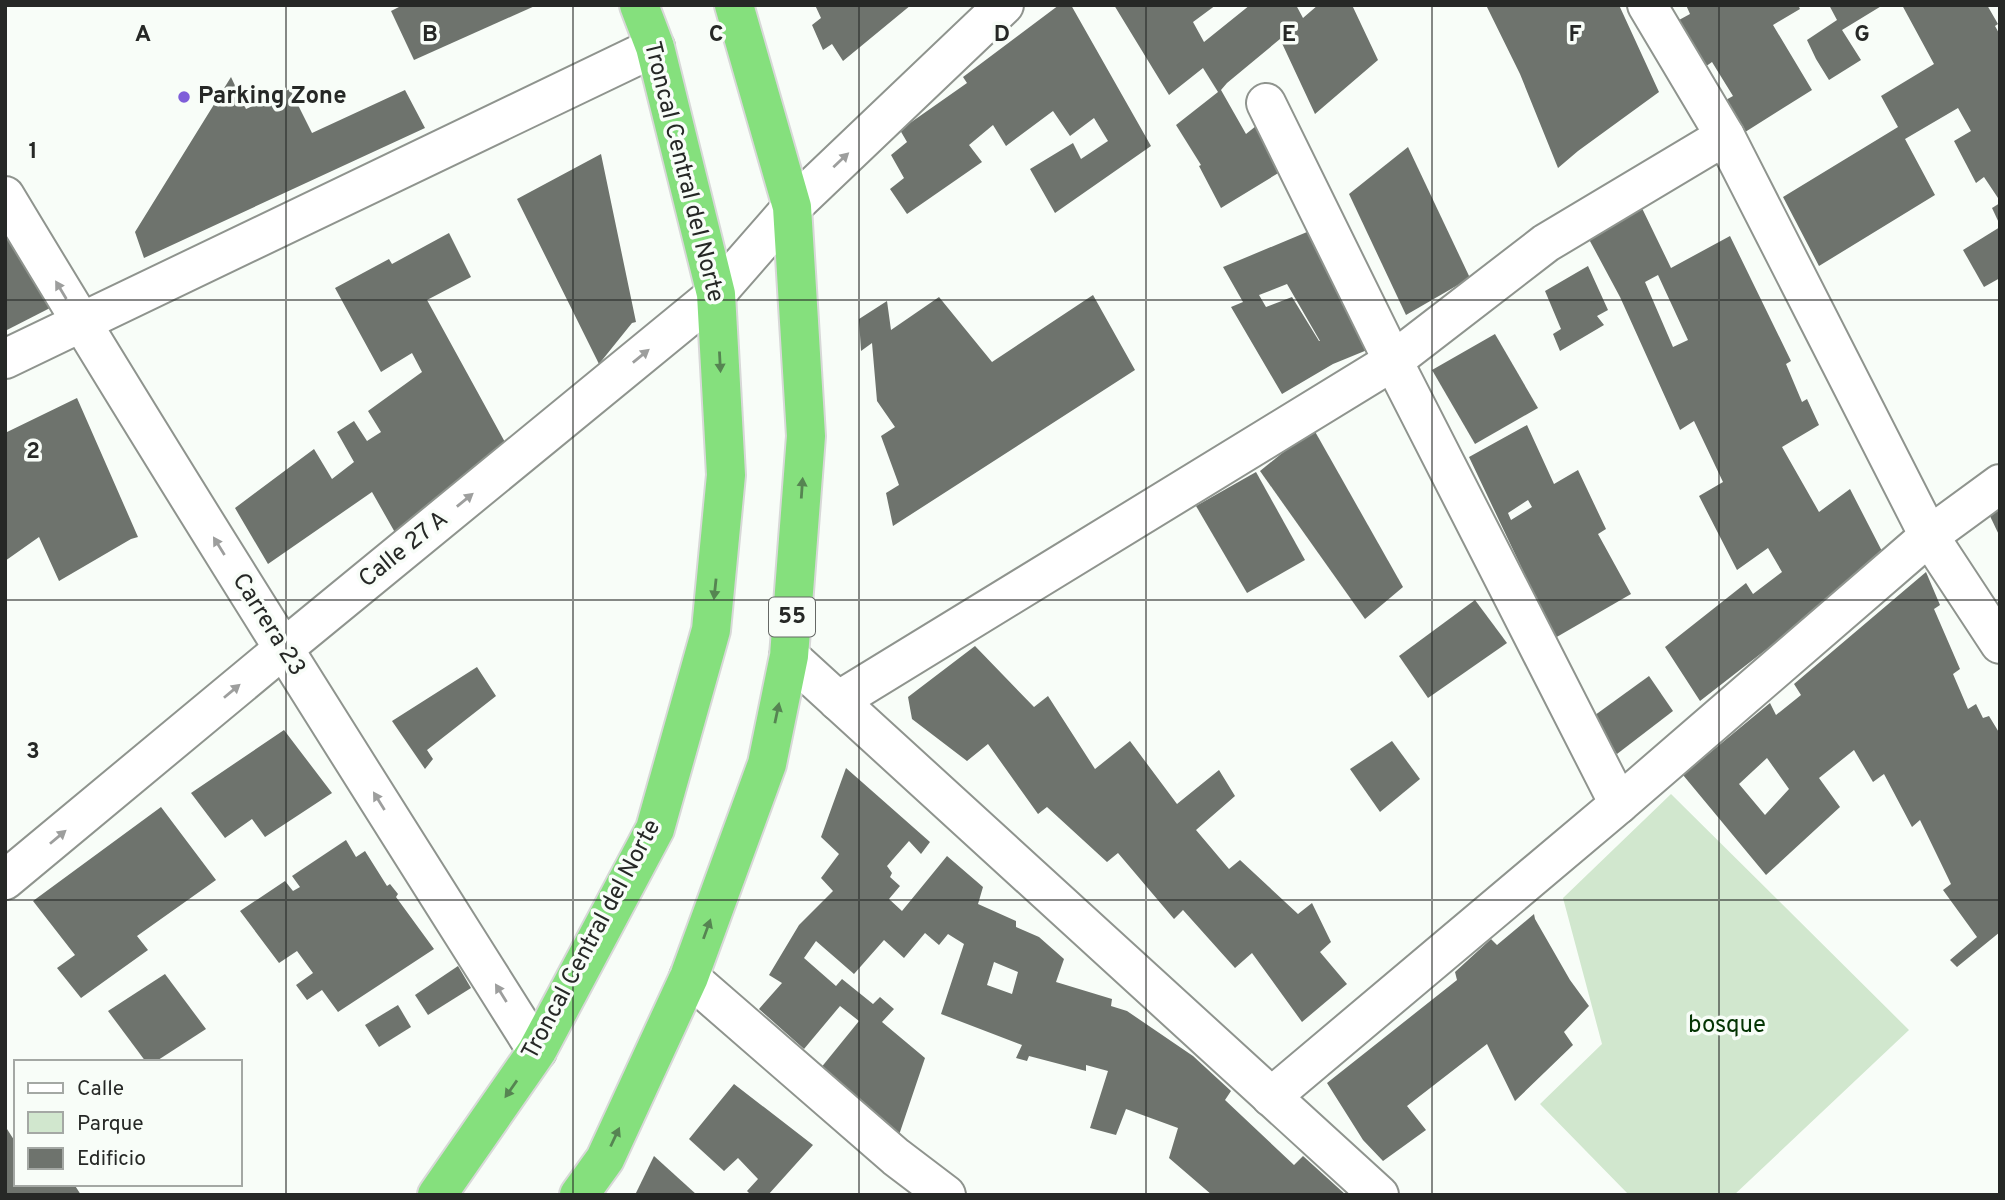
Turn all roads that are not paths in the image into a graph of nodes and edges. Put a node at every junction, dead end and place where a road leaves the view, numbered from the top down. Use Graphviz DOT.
graph roads {
  1 [pos="639,5"];
  2 [pos="734,5"];
  3 [pos="1004,5"];
  4 [pos="1647,5"];
  5 [pos="655,47"];
  6 [pos="1266,103"];
  7 [pos="1725,136"];
  8 [pos="5,196"];
  9 [pos="792,207"];
  10 [pos="716,294"];
  11 [pos="81,322"];
  12 [pos="5,359"];
  13 [pos="1394,361"];
  14 [pos="2000,484"];
  15 [pos="1929,536"];
  16 [pos="2000,644"];
  17 [pos="283,649"];
  18 [pos="789,656"];
  19 [pos="838,701"];
  20 [pos="1619,804"];
  21 [pos="5,880"];
  22 [pos="689,977"];
  23 [pos="537,1051"];
  24 [pos="1271,1097"];
  25 [pos="438,1195"];
  26 [pos="579,1195"];
  27 [pos="946,1195"];
  28 [pos="1378,1195"];
  1 -- 5 [label="highway, Troncal Central del Norte"];
  2 -- 9 [label="highway, 55"];
  9 -- 3 [label="street, Calle 27 A, one-way"];
  4 -- 7 [label="street"];
  5 -- 10 [label="highway, Troncal Central del Norte"];
  5 -- 11 [label="street"];
  6 -- 13 [label="street"];
  7 -- 13 [label="street"];
  7 -- 15 [label="street"];
  11 -- 8 [label="street, Carrera 23, one-way"];
  9 -- 10 [label="street, Calle 27 A"];
  18 -- 9 [label="highway, 55, one-way"];
  17 -- 10 [label="street, Calle 27 A, one-way"];
  10 -- 23 [label="highway, Troncal Central del Norte, one-way"];
  11 -- 12 [label="street"];
  17 -- 11 [label="street, Carrera 23, one-way"];
  13 -- 19 [label="street"];
  13 -- 20 [label="street"];
  14 -- 15 [label="street"];
  15 -- 16 [label="street"];
  15 -- 20 [label="street"];
  21 -- 17 [label="street, Calle 27 A, one-way"];
  23 -- 17 [label="street, Carrera 23, one-way"];
  18 -- 19 [label="street"];
  22 -- 18 [label="highway, 55, one-way"];
  19 -- 24 [label="street"];
  20 -- 24 [label="street"];
  26 -- 22 [label="highway, 55, one-way"];
  22 -- 27 [label="street"];
  23 -- 25 [label="highway, Troncal Central del Norte, one-way"];
  24 -- 28 [label="street"];
}
